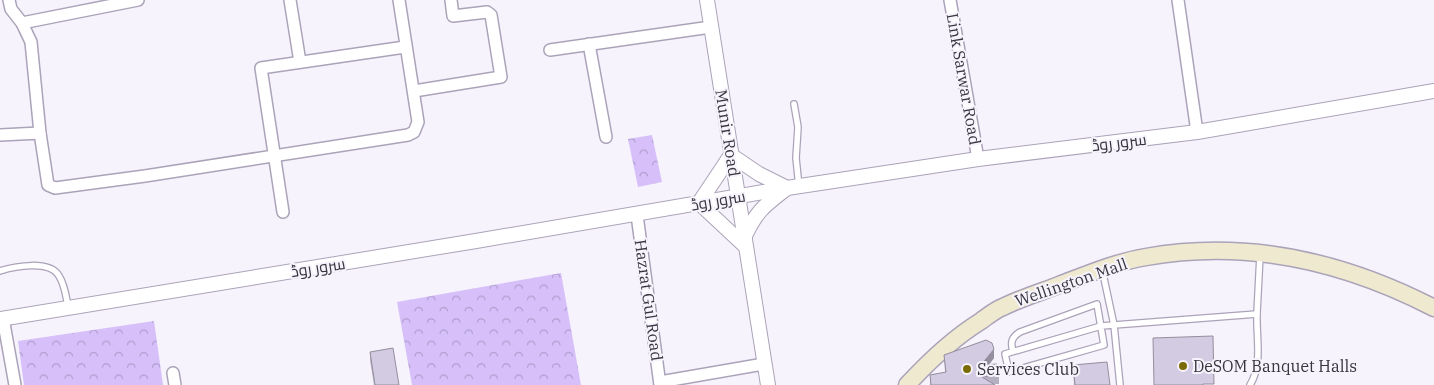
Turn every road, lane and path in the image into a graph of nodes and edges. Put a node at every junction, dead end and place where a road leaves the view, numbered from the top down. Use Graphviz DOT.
graph roads {
  1 [pos="9,0"];
  2 [pos="138,0"];
  3 [pos="290,0"];
  4 [pos="399,0"];
  5 [pos="451,0"];
  6 [pos="707,0"];
  7 [pos="950,0"];
  8 [pos="1178,0"];
  9 [pos="22,23"];
  10 [pos="711,27"];
  11 [pos="589,44"];
  12 [pos="406,47"];
  13 [pos="550,50"];
  14 [pos="300,62"];
  15 [pos="414,91"];
  16 [pos="1434,91"];
  17 [pos="794,104"];
  18 [pos="1197,132"];
  19 [pos="40,133"];
  20 [pos="0,135"];
  21 [pos="606,137"];
  22 [pos="731,155"];
  23 [pos="274,157"];
  24 [pos="978,159"];
  25 [pos="793,188"];
  26 [pos="738,196"];
  27 [pos="699,203"];
  28 [pos="283,212"];
  29 [pos="637,214"];
  30 [pos="745,242"];
  31 [pos="1261,253"];
  32 [pos="1102,268"];
  33 [pos="0,271"];
  34 [pos="68,306"];
  35 [pos="1434,308"];
  36 [pos="1257,314"];
  37 [pos="1,318"];
  38 [pos="1114,325"];
  39 [pos="1101,326"];
  40 [pos="1013,351"];
  41 [pos="764,364"];
  42 [pos="173,373"];
  43 [pos="660,384"];
  44 [pos="15,385"];
  45 [pos="175,385"];
  46 [pos="768,385"];
  47 [pos="907,385"];
  48 [pos="1120,385"];
  49 [pos="1250,385"];
  1 -- 9 [label="street"];
  2 -- 9 [label="street"];
  3 -- 14 [label="street"];
  4 -- 12 [label="street"];
  5 -- 15 [label="street"];
  6 -- 10 [label="street, Munir Road"];
  7 -- 24 [label="street, Link Sarwar Road"];
  8 -- 18 [label="street"];
  9 -- 19 [label="street"];
  10 -- 11 [label="street"];
  10 -- 22 [label="street, Munir Road"];
  11 -- 13 [label="street"];
  11 -- 21 [label="street"];
  12 -- 14 [label="street"];
  12 -- 15 [label="street"];
  14 -- 23 [label="street"];
  15 -- 23 [label="street"];
  16 -- 18 [label="street, سرور روڈ"];
  17 -- 25 [label="lane"];
  18 -- 24 [label="street, سرور روڈ"];
  19 -- 20 [label="street"];
  19 -- 23 [label="street"];
  22 -- 25 [label="street"];
  22 -- 26 [label="street, Munir Road"];
  22 -- 27 [label="street"];
  23 -- 28 [label="street"];
  24 -- 25 [label="street, سرور روڈ"];
  25 -- 26 [label="street, سرور روڈ"];
  25 -- 30 [label="street"];
  26 -- 27 [label="street, سرور روڈ"];
  26 -- 30 [label="street, Munir Road"];
  27 -- 29 [label="street, سرور روڈ"];
  27 -- 30 [label="street"];
  29 -- 34 [label="street, سرور روڈ"];
  29 -- 43 [label="street, Hazrat Gul Road"];
  30 -- 41 [label="street, Munir Road"];
  31 -- 32 [label="main road, Wellington Mall"];
  31 -- 35 [label="main road, Wellington Mall"];
  31 -- 36 [label="lane"];
  32 -- 38 [label="lane"];
  32 -- 47 [label="main road, Wellington Mall"];
  33 -- 34 [label="lane"];
  34 -- 37 [label="street, سرور روڈ"];
  36 -- 38 [label="lane"];
  36 -- 49 [label="lane"];
  37 -- 44 [label="street"];
  38 -- 39 [label="lane"];
  38 -- 48 [label="lane"];
  39 -- 40 [label="lane"];
  39 -- 40 [label="lane"];
  39 -- 40 [label="lane"];
  41 -- 43 [label="street"];
  41 -- 46 [label="street, Munir Road"];
  42 -- 45 [label="street"];
}
